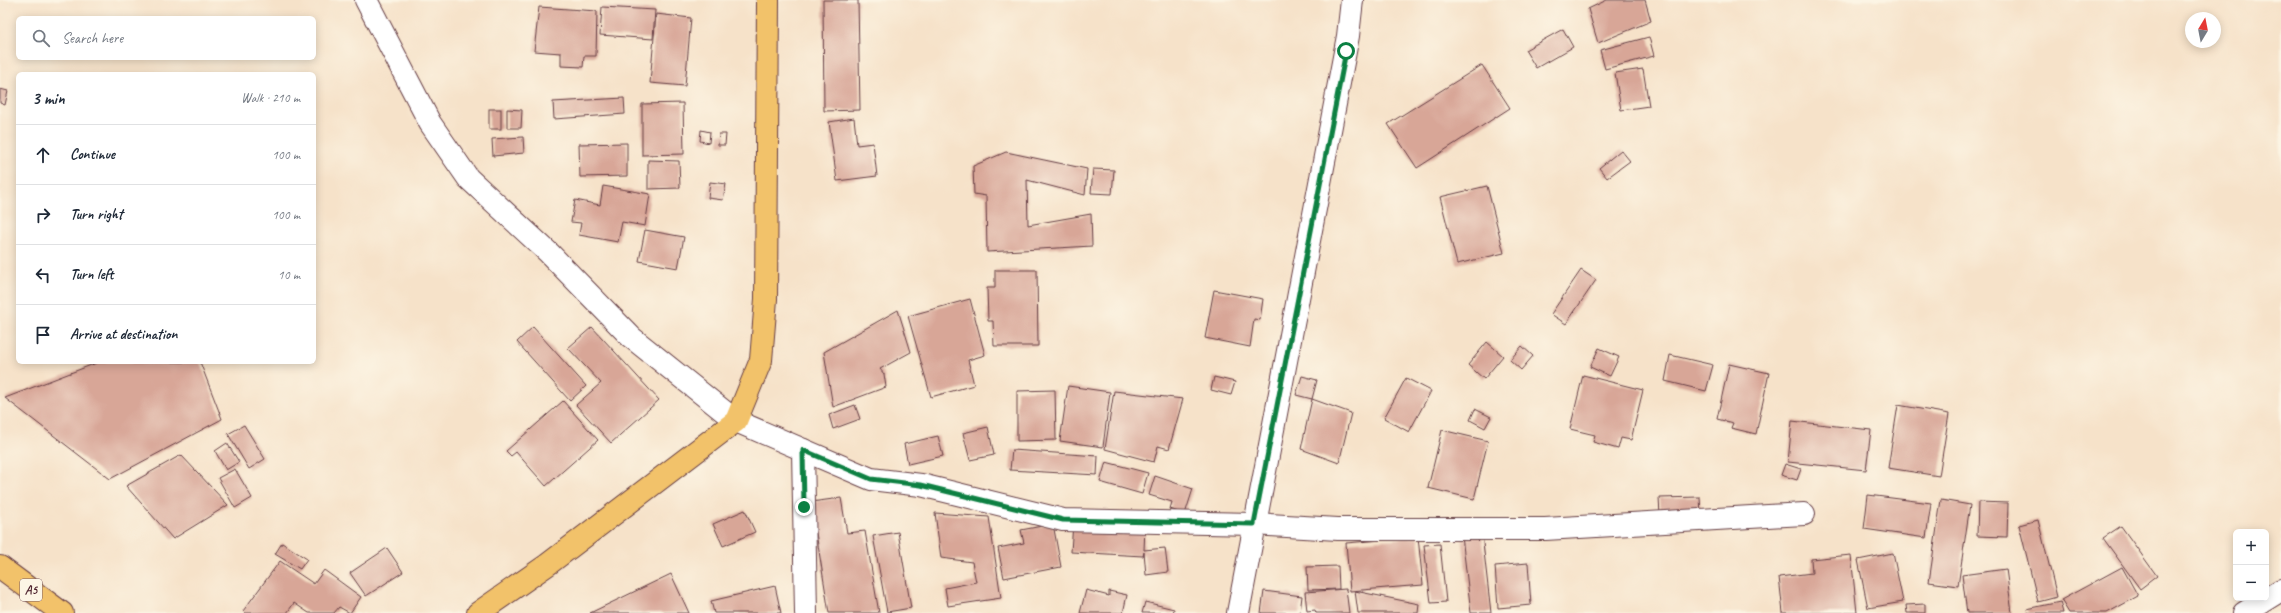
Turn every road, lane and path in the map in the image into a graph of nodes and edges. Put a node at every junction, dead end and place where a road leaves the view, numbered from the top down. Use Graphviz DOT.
graph roads {
  1 [pos="366,0"];
  2 [pos="768,0"];
  3 [pos="1352,0"];
  4 [pos="736,421"];
  5 [pos="803,450"];
  6 [pos="1804,514"];
  7 [pos="1254,524"];
  8 [pos="0,567"];
  9 [pos="2281,590"];
  10 [pos="62,613"];
  11 [pos="478,613"];
  12 [pos="806,613"];
  13 [pos="1238,613"];
  14 [pos="2244,613"];
  1 -- 4 [label="street"];
  2 -- 4 [label="main road"];
  3 -- 7 [label="street"];
  4 -- 5 [label="street"];
  4 -- 11 [label="main road"];
  5 -- 7 [label="street"];
  5 -- 12 [label="street"];
  6 -- 7 [label="street"];
  7 -- 13 [label="street"];
  8 -- 10 [label="main road, A5"];
  9 -- 14 [label="street"];
}
